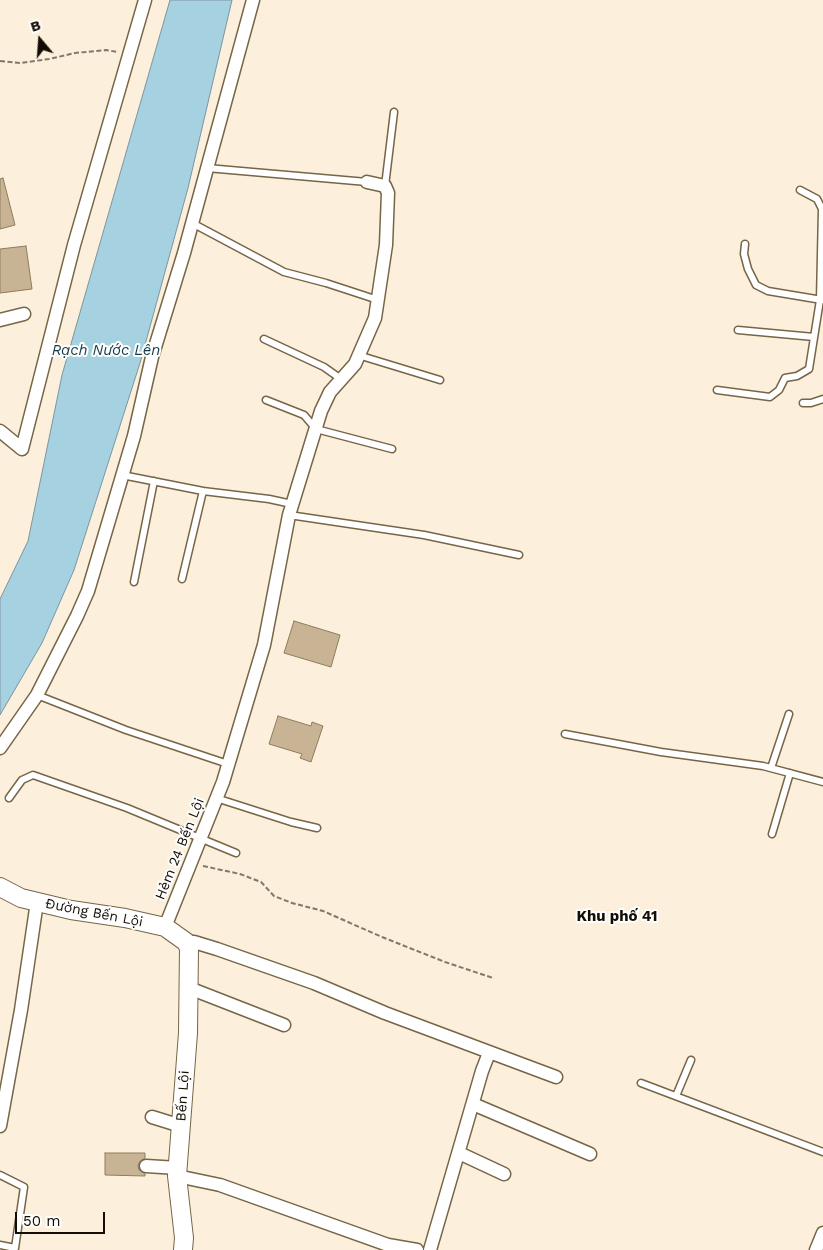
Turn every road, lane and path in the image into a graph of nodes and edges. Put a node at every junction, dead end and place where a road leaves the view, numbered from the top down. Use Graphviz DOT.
graph roads {
  1 [pos="145,0"];
  2 [pos="253,0"];
  3 [pos="130,54"];
  4 [pos="0,61"];
  5 [pos="394,112"];
  6 [pos="207,168"];
  7 [pos="367,182"];
  8 [pos="385,186"];
  9 [pos="800,190"];
  10 [pos="192,223"];
  11 [pos="745,244"];
  12 [pos="378,300"];
  13 [pos="821,300"];
  14 [pos="24,314"];
  15 [pos="0,320"];
  16 [pos="738,330"];
  17 [pos="814,337"];
  18 [pos="264,339"];
  19 [pos="358,355"];
  20 [pos="341,379"];
  21 [pos="440,380"];
  22 [pos="717,390"];
  23 [pos="823,399"];
  24 [pos="266,400"];
  25 [pos="803,402"];
  26 [pos="316,430"];
  27 [pos="0,431"];
  28 [pos="392,449"];
  29 [pos="122,475"];
  30 [pos="154,481"];
  31 [pos="203,491"];
  32 [pos="290,510"];
  33 [pos="520,555"];
  34 [pos="182,579"];
  35 [pos="134,582"];
  36 [pos="37,695"];
  37 [pos="789,714"];
  38 [pos="566,734"];
  39 [pos="0,748"];
  40 [pos="228,764"];
  41 [pos="771,768"];
  42 [pos="790,773"];
  43 [pos="823,782"];
  44 [pos="9,798"];
  45 [pos="216,798"];
  46 [pos="317,828"];
  47 [pos="772,834"];
  48 [pos="200,839"];
  49 [pos="236,853"];
  50 [pos="191,863"];
  51 [pos="0,887"];
  52 [pos="37,902"];
  53 [pos="166,927"];
  54 [pos="186,942"];
  55 [pos="493,978"];
  56 [pos="189,988"];
  57 [pos="284,1025"];
  58 [pos="489,1053"];
  59 [pos="691,1060"];
  60 [pos="556,1077"];
  61 [pos="641,1082"];
  62 [pos="676,1096"];
  63 [pos="473,1104"];
  64 [pos="152,1117"];
  65 [pos="0,1126"];
  66 [pos="181,1126"];
  67 [pos="823,1152"];
  68 [pos="458,1153"];
  69 [pos="590,1154"];
  70 [pos="146,1166"];
  71 [pos="178,1172"];
  72 [pos="0,1174"];
  73 [pos="504,1174"];
  74 [pos="823,1233"];
  75 [pos="0,1245"];
  76 [pos="183,1250"];
  77 [pos="417,1250"];
  78 [pos="430,1250"];
  79 [pos="816,1250"];
  1 -- 3 [label="street"];
  2 -- 6 [label="street"];
  3 -- 4 [label="path"];
  3 -- 27 [label="street"];
  5 -- 8 [label="lane"];
  6 -- 7 [label="lane"];
  6 -- 10 [label="street"];
  7 -- 8 [label="street"];
  8 -- 12 [label="street, Hẻm 24 Bến Lội"];
  9 -- 13 [label="lane"];
  10 -- 12 [label="lane"];
  10 -- 29 [label="street"];
  11 -- 13 [label="lane"];
  12 -- 19 [label="street, Hẻm 24 Bến Lội"];
  13 -- 17 [label="lane"];
  14 -- 15 [label="street"];
  16 -- 17 [label="lane"];
  17 -- 22 [label="lane"];
  18 -- 20 [label="lane"];
  19 -- 20 [label="street, Hẻm 24 Bến Lội"];
  19 -- 21 [label="lane"];
  20 -- 26 [label="street, Hẻm 24 Bến Lội"];
  23 -- 25 [label="lane"];
  24 -- 26 [label="lane"];
  26 -- 28 [label="lane"];
  26 -- 32 [label="street, Hẻm 24 Bến Lội"];
  29 -- 30 [label="lane"];
  29 -- 36 [label="street"];
  30 -- 31 [label="lane"];
  30 -- 35 [label="lane"];
  31 -- 32 [label="lane"];
  31 -- 34 [label="lane"];
  32 -- 33 [label="lane"];
  32 -- 40 [label="street, Hẻm 24 Bến Lội"];
  36 -- 39 [label="street"];
  36 -- 40 [label="lane"];
  37 -- 41 [label="lane"];
  38 -- 41 [label="lane"];
  40 -- 45 [label="street, Hẻm 24 Bến Lội"];
  41 -- 42 [label="lane"];
  42 -- 43 [label="lane"];
  42 -- 47 [label="lane"];
  44 -- 48 [label="lane"];
  45 -- 46 [label="lane"];
  45 -- 48 [label="street, Hẻm 24 Bến Lội"];
  48 -- 49 [label="lane"];
  48 -- 50 [label="street, Hẻm 24 Bến Lội"];
  50 -- 53 [label="street, Hẻm 24 Bến Lội"];
  50 -- 55 [label="path"];
  51 -- 52 [label="street, Đường Bến Lội"];
  52 -- 53 [label="street, Đường Bến Lội"];
  52 -- 65 [label="street"];
  53 -- 54 [label="street, Đường Bến Lội"];
  54 -- 56 [label="street, Bến Lội"];
  54 -- 58 [label="street"];
  56 -- 57 [label="street"];
  56 -- 66 [label="street, Bến Lội"];
  58 -- 60 [label="street"];
  58 -- 63 [label="street"];
  59 -- 62 [label="lane"];
  61 -- 62 [label="lane"];
  62 -- 67 [label="lane"];
  63 -- 68 [label="street"];
  63 -- 69 [label="street"];
  64 -- 66 [label="street"];
  66 -- 71 [label="street, Bến Lội"];
  68 -- 73 [label="street"];
  68 -- 78 [label="street"];
  70 -- 71 [label="street"];
  71 -- 76 [label="street, Bến Lội"];
  71 -- 77 [label="street"];
  72 -- 75 [label="lane"];
  74 -- 79 [label="street"];
}
